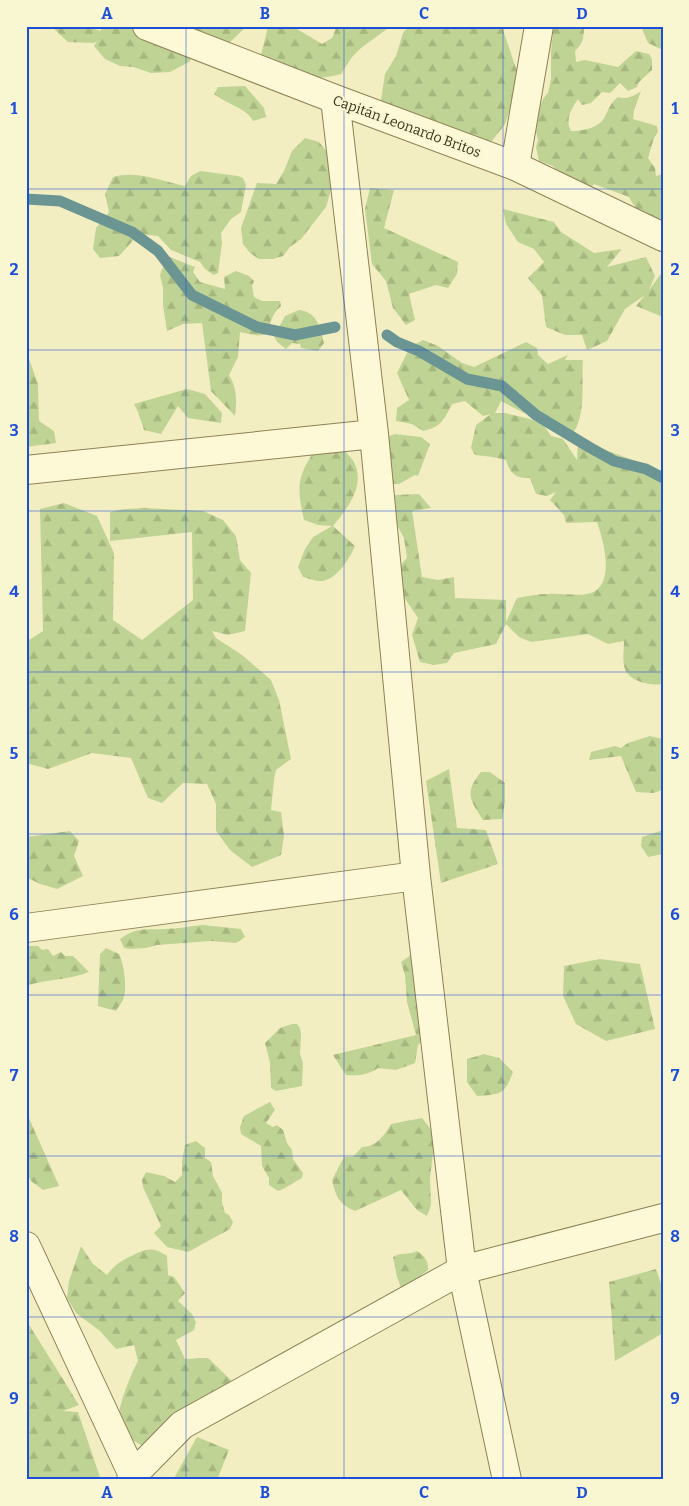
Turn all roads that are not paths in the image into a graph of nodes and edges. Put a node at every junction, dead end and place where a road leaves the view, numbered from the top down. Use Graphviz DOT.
graph roads {
  1 [pos="147,26"];
  2 [pos="540,26"];
  3 [pos="335,99"];
  4 [pos="515,166"];
  5 [pos="663,237"];
  6 [pos="374,434"];
  7 [pos="26,470"];
  8 [pos="416,876"];
  9 [pos="26,928"];
  10 [pos="663,1218"];
  11 [pos="26,1246"];
  12 [pos="462,1270"];
  13 [pos="132,1478"];
  14 [pos="507,1480"];
  1 -- 3 [label="street, Capitán Leonardo Britos"];
  2 -- 4 [label="street"];
  3 -- 4 [label="street, Capitán Leonardo Britos"];
  3 -- 6 [label="street"];
  4 -- 5 [label="street, Capitán Leonardo Britos"];
  6 -- 7 [label="street"];
  6 -- 8 [label="street"];
  8 -- 9 [label="street"];
  8 -- 12 [label="street"];
  10 -- 12 [label="street"];
  11 -- 13 [label="street"];
  12 -- 13 [label="street"];
  12 -- 14 [label="street"];
}
